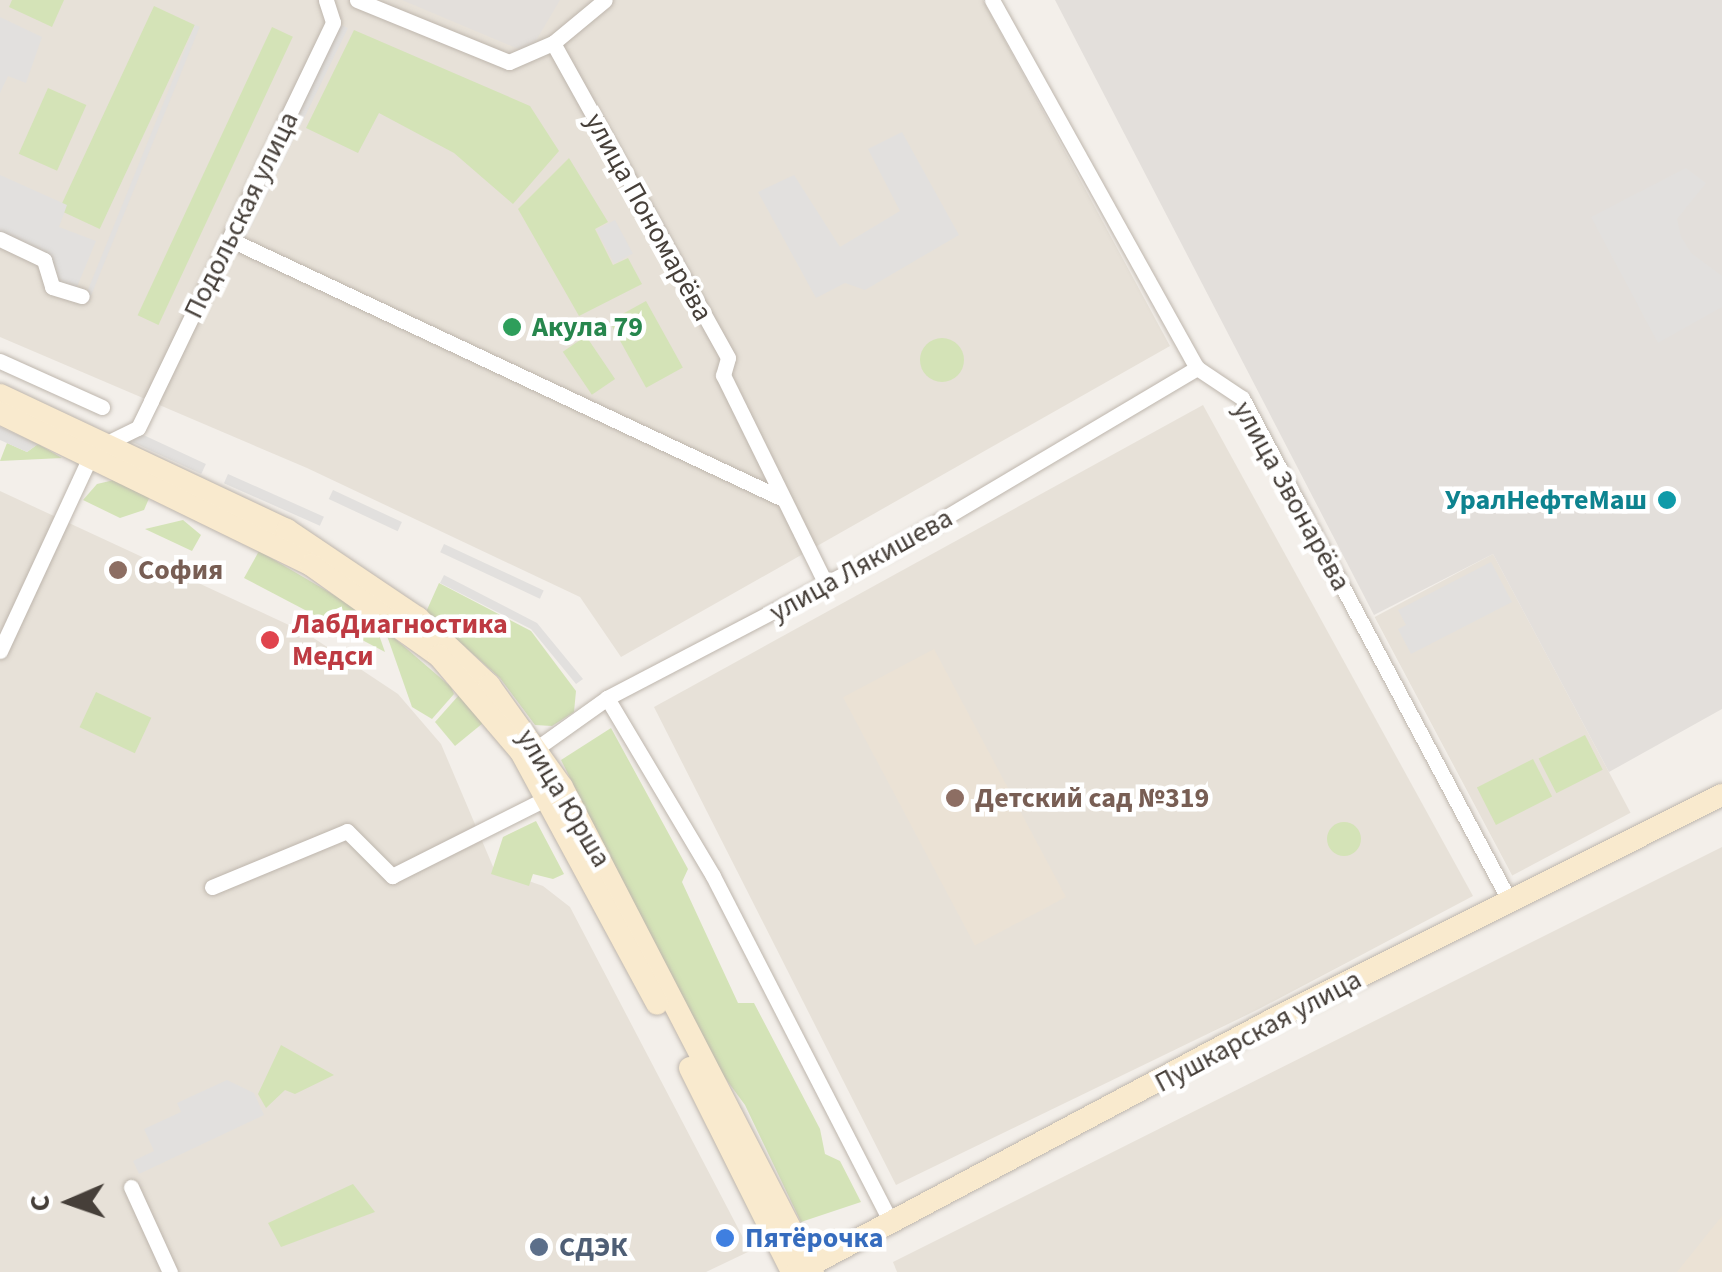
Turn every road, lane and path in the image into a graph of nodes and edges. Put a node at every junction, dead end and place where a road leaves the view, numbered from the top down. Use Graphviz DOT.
graph roads {
  1 [pos="326,0"];
  2 [pos="357,0"];
  3 [pos="605,0"];
  4 [pos="996,2"];
  5 [pos="552,43"];
  6 [pos="229,239"];
  7 [pos="0,240"];
  8 [pos="82,296"];
  9 [pos="0,362"];
  10 [pos="1198,368"];
  11 [pos="0,395"];
  12 [pos="102,407"];
  13 [pos="0,414"];
  14 [pos="99,449"];
  15 [pos="783,499"];
  16 [pos="826,584"];
  17 [pos="0,650"];
  18 [pos="607,698"];
  19 [pos="531,752"];
  20 [pos="554,794"];
  21 [pos="1722,794"];
  22 [pos="212,887"];
  23 [pos="1510,900"];
  24 [pos="132,1187"];
  25 [pos="892,1222"];
  26 [pos="803,1270"];
  27 [pos="170,1272"];
  1 -- 6 [label="street, Подольская улица"];
  2 -- 5 [label="street"];
  3 -- 5 [label="street"];
  4 -- 10 [label="street, улица Звонарёва"];
  5 -- 15 [label="street, улица Пономарёва"];
  6 -- 14 [label="street, Подольская улица"];
  6 -- 15 [label="street"];
  7 -- 8 [label="street"];
  9 -- 12 [label="street"];
  10 -- 16 [label="street, улица Лякишева"];
  10 -- 23 [label="street, улица Звонарёва"];
  11 -- 14 [label="main road, улица Юрша"];
  13 -- 14 [label="main road, улица Юрша"];
  14 -- 17 [label="street"];
  14 -- 19 [label="main road, улица Юрша"];
  15 -- 16 [label="street, улица Пономарёва"];
  16 -- 18 [label="street, улица Лякишева"];
  18 -- 19 [label="street, улица Лякишева"];
  18 -- 25 [label="street"];
  19 -- 20 [label="main road, улица Юрша"];
  20 -- 22 [label="street"];
  20 -- 26 [label="main road, улица Юрша"];
  21 -- 23 [label="main road, Пушкарская улица"];
  23 -- 25 [label="main road, Пушкарская улица"];
  24 -- 27 [label="street"];
  25 -- 26 [label="main road, Пушкарская улица"];
}
